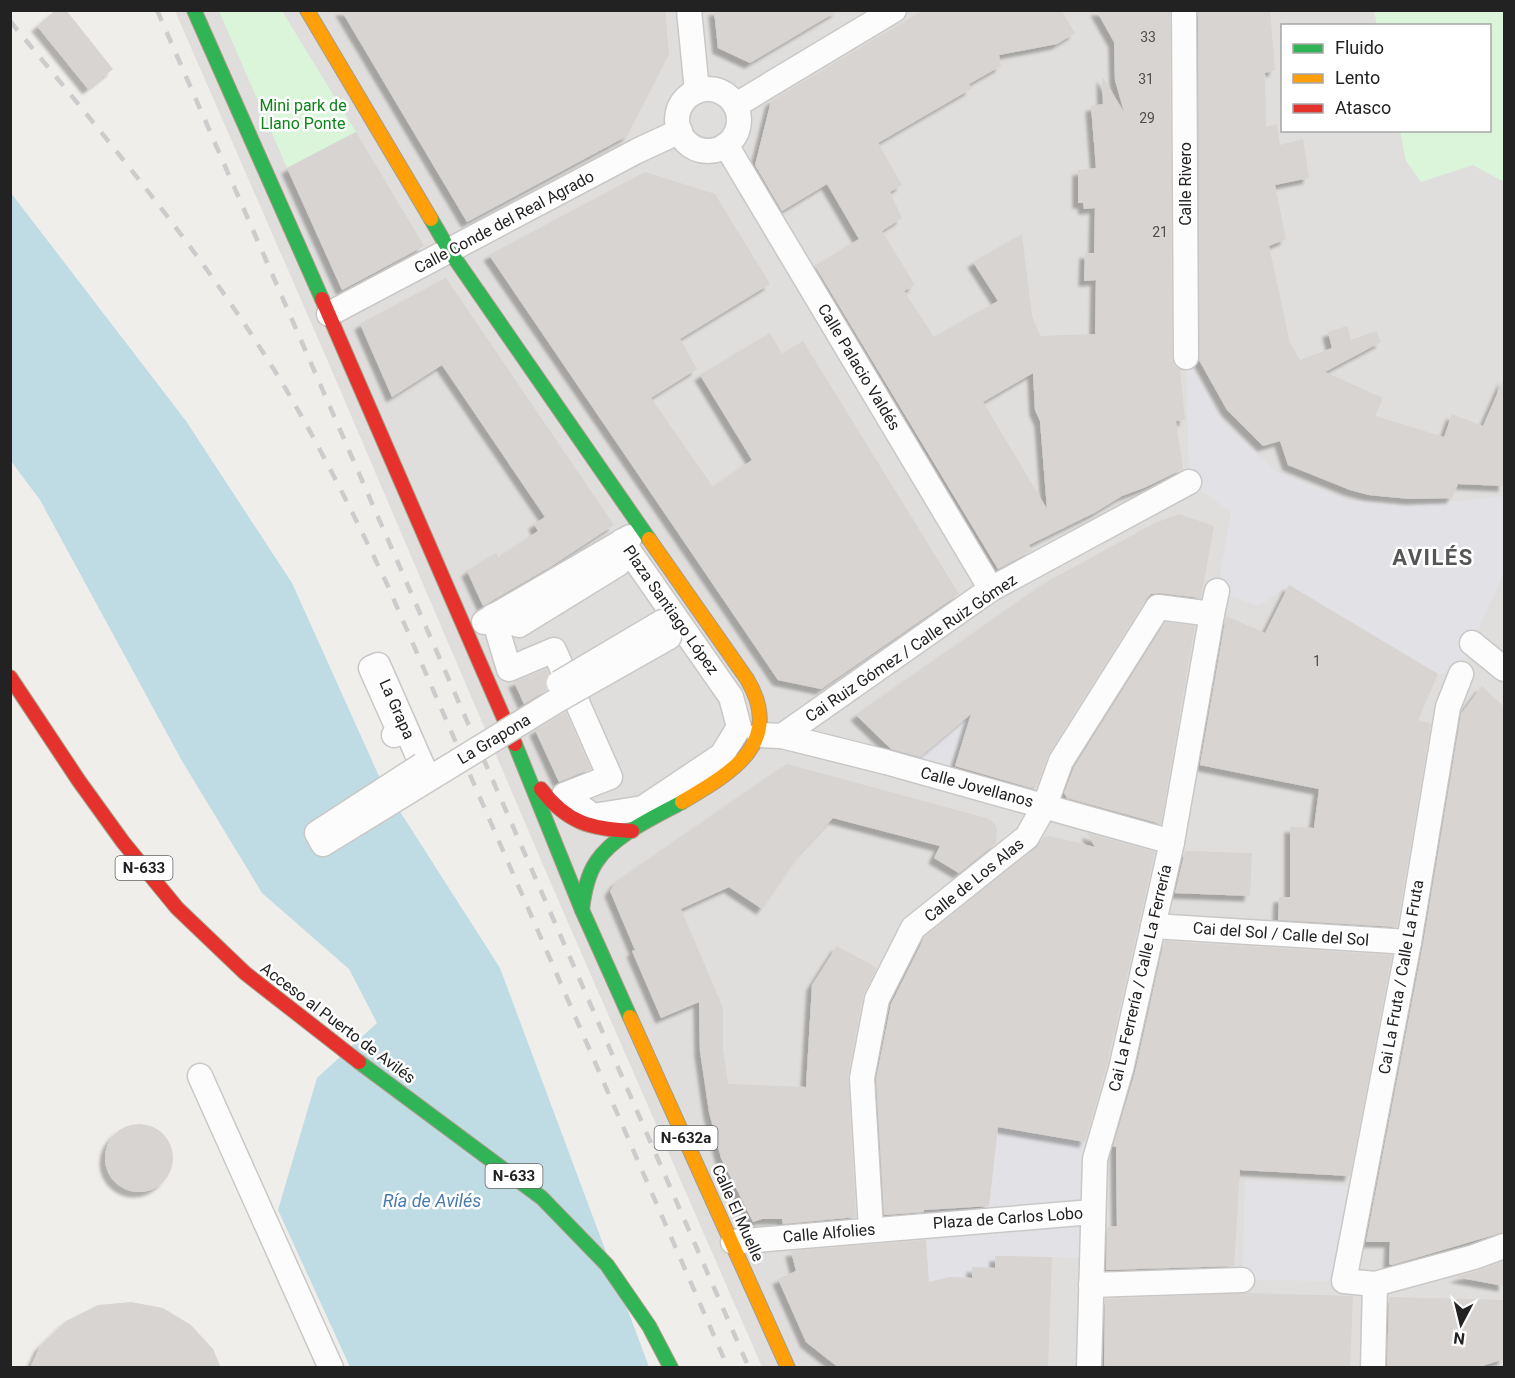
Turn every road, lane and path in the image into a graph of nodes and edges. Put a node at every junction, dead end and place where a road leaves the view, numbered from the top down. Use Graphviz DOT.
graph roads {
  1 [pos="194,10"];
  2 [pos="307,10"];
  3 [pos="689,10"];
  4 [pos="894,10"];
  5 [pos="1184,10"];
  6 [pos="697,91"];
  7 [pos="736,105"];
  8 [pos="680,132"];
  9 [pos="726,145"];
  10 [pos="449,250"];
  11 [pos="329,314"];
  12 [pos="1186,357"];
  13 [pos="1189,482"];
  14 [pos="632,535"];
  15 [pos="991,589"];
  16 [pos="1215,602"];
  17 [pos="493,616"];
  18 [pos="466,632"];
  19 [pos="1472,643"];
  20 [pos="1504,669"];
  21 [pos="1461,674"];
  22 [pos="10,677"];
  23 [pos="561,687"];
  24 [pos="394,735"];
  25 [pos="771,735"];
  26 [pos="523,762"];
  27 [pos="422,765"];
  28 [pos="1045,805"];
  29 [pos="632,831"];
  30 [pos="1172,842"];
  31 [pos="582,909"];
  32 [pos="1153,926"];
  33 [pos="1409,942"];
  34 [pos="200,1076"];
  35 [pos="1092,1212"];
  36 [pos="925,1225"];
  37 [pos="872,1229"];
  38 [pos="733,1242"];
  39 [pos="1504,1246"];
  40 [pos="1242,1280"];
  41 [pos="1375,1284"];
  42 [pos="1091,1285"];
  43 [pos="784,1359"];
  44 [pos="331,1368"];
  45 [pos="671,1368"];
  46 [pos="799,1368"];
  47 [pos="1089,1368"];
  48 [pos="1373,1368"];
  1 -- 11 [label="main road"];
  2 -- 10 [label="main road"];
  3 -- 6 [label="street"];
  4 -- 7 [label="street"];
  5 -- 12 [label="street, Calle Rivero"];
  6 -- 7 [label="street"];
  6 -- 8 [label="street"];
  7 -- 9 [label="street"];
  8 -- 9 [label="street"];
  8 -- 10 [label="street, Calle Conde del Real Agrado"];
  9 -- 15 [label="street, Calle Palacio Valdés"];
  10 -- 11 [label="street, Calle Conde del Real Agrado"];
  10 -- 14 [label="main road"];
  11 -- 18 [label="main road"];
  13 -- 15 [label="street, Cai Ruiz Gómez / Calle Ruiz Gómez"];
  14 -- 17 [label="street"];
  14 -- 17 [label="street, Plaza Santiago López"];
  14 -- 25 [label="main road"];
  15 -- 25 [label="street, Cai Ruiz Gómez / Calle Ruiz Gómez"];
  16 -- 28 [label="street, Calle de Los Alas"];
  16 -- 30 [label="street, Cai La Ferrería / Calle La Ferrería"];
  17 -- 18 [label="street"];
  18 -- 26 [label="main road"];
  19 -- 20 [label="street"];
  21 -- 33 [label="street, Cai La Fruta / Calle La Fruta"];
  22 -- 45 [label="main road, Acceso al Puerto de Avilés / N-633"];
  23 -- 27 [label="street, La Grapona, bridge"];
  24 -- 27 [label="street, La Grapa"];
  25 -- 28 [label="street, Calle Jovellanos"];
  25 -- 29 [label="main road"];
  26 -- 29 [label="main road"];
  26 -- 31 [label="main road, Calle El Muelle"];
  28 -- 30 [label="street, Calle Jovellanos"];
  28 -- 37 [label="street, Calle de Los Alas"];
  29 -- 31 [label="main road"];
  30 -- 32 [label="street, Cai La Ferrería / Calle La Ferrería"];
  31 -- 38 [label="main road, Calle El Muelle / N-632a"];
  32 -- 33 [label="street, Cai del Sol / Calle del Sol"];
  32 -- 42 [label="street, Cai La Ferrería / Calle La Ferrería"];
  33 -- 41 [label="street, Cai La Fruta / Calle La Fruta"];
  34 -- 44 [label="street"];
  35 -- 36 [label="street, Plaza de Carlos Lobo"];
  36 -- 37 [label="street, Calle Alfolies"];
  37 -- 38 [label="street, Calle Alfolies"];
  38 -- 43 [label="main road, Calle El Muelle / N-632a"];
  39 -- 41 [label="street"];
  40 -- 42 [label="street"];
  41 -- 48 [label="street"];
  42 -- 47 [label="street, Cai La Ferrería / Calle La Ferrería"];
  43 -- 46 [label="street"];
}
